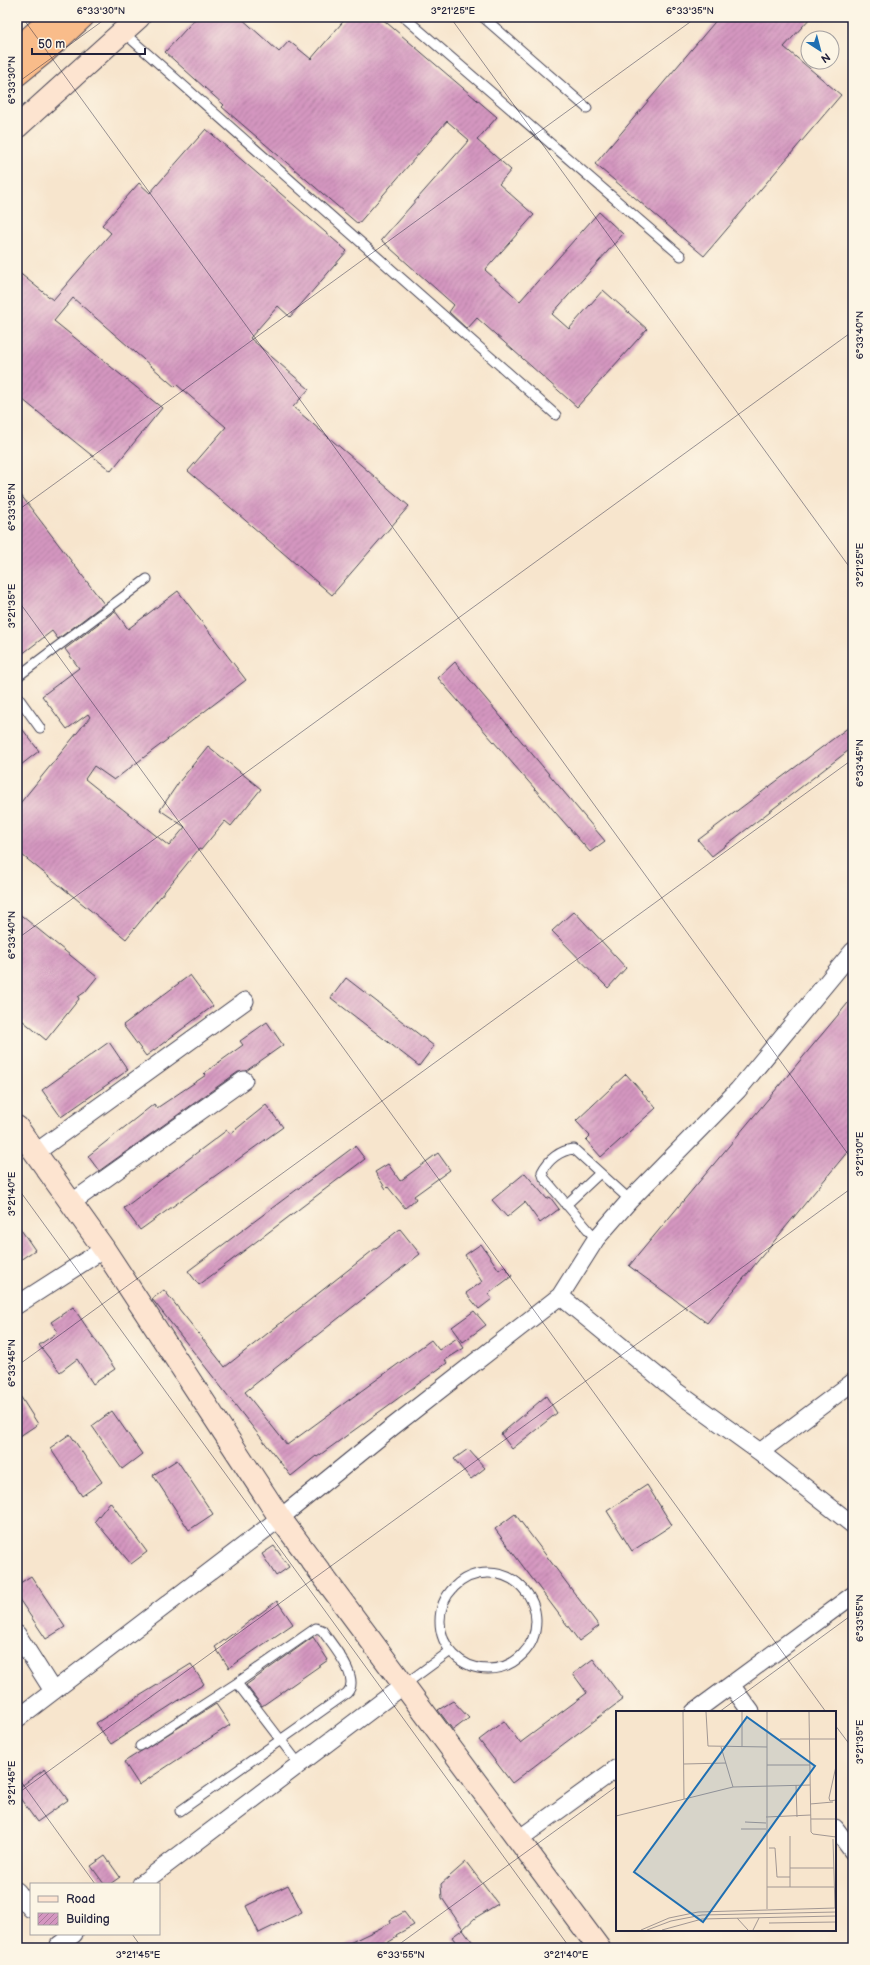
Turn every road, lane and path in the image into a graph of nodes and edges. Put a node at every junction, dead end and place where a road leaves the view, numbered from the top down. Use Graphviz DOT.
graph roads {
  1 [pos="52,17"];
  2 [pos="82,17"];
  3 [pos="139,17"];
  4 [pos="404,17"];
  5 [pos="483,17"];
  6 [pos="123,32"];
  7 [pos="17,49"];
  8 [pos="17,75"];
  9 [pos="587,108"];
  10 [pos="17,127"];
  11 [pos="681,256"];
  12 [pos="556,415"];
  13 [pos="147,579"];
  14 [pos="17,677"];
  15 [pos="17,696"];
  16 [pos="40,728"];
  17 [pos="853,951"];
  18 [pos="245,1001"];
  19 [pos="244,1080"];
  20 [pos="17,1128"];
  21 [pos="35,1153"];
  22 [pos="599,1174"];
  23 [pos="630,1200"];
  24 [pos="71,1203"];
  25 [pos="566,1205"];
  26 [pos="596,1239"];
  27 [pos="104,1249"];
  28 [pos="560,1296"];
  29 [pos="17,1305"];
  30 [pos="853,1382"];
  31 [pos="760,1452"];
  32 [pos="280,1518"];
  33 [pos="853,1525"];
  34 [pos="853,1595"];
  35 [pos="17,1634"];
  36 [pos="449,1652"];
  37 [pos="237,1683"];
  38 [pos="404,1685"];
  39 [pos="731,1685"];
  40 [pos="53,1691"];
  41 [pos="695,1711"];
  42 [pos="750,1711"];
  43 [pos="17,1719"];
  44 [pos="281,1740"];
  45 [pos="140,1746"];
  46 [pos="299,1764"];
  47 [pos="616,1769"];
  48 [pos="180,1811"];
  49 [pos="836,1829"];
  50 [pos="519,1839"];
  51 [pos="853,1852"];
  52 [pos="142,1883"];
  53 [pos="17,1891"];
  54 [pos="30,1908"];
  55 [pos="72,1935"];
  56 [pos="57,1942"];
  57 [pos="599,1948"];
  1 -- 7 [label="highway"];
  2 -- 8 [label="highway"];
  3 -- 6 [label="street"];
  4 -- 11 [label="lane"];
  5 -- 9 [label="lane"];
  6 -- 10 [label="street"];
  6 -- 12 [label="lane"];
  13 -- 14 [label="lane"];
  15 -- 16 [label="lane"];
  17 -- 23 [label="street"];
  18 -- 21 [label="street"];
  19 -- 24 [label="street"];
  20 -- 21 [label="street"];
  21 -- 24 [label="street"];
  22 -- 23 [label="lane"];
  22 -- 25 [label="lane"];
  22 -- 25 [label="lane"];
  23 -- 26 [label="street"];
  24 -- 27 [label="street"];
  25 -- 26 [label="lane"];
  26 -- 28 [label="street"];
  27 -- 29 [label="street"];
  27 -- 32 [label="street"];
  28 -- 31 [label="street"];
  28 -- 32 [label="street"];
  30 -- 31 [label="street"];
  31 -- 33 [label="street"];
  32 -- 38 [label="street"];
  32 -- 40 [label="street"];
  34 -- 39 [label="street"];
  35 -- 40 [label="street"];
  36 -- 36 [label="lane"];
  36 -- 38 [label="lane"];
  37 -- 44 [label="lane"];
  37 -- 44 [label="lane"];
  37 -- 45 [label="lane"];
  38 -- 46 [label="street"];
  38 -- 50 [label="street"];
  39 -- 41 [label="street"];
  39 -- 42 [label="street"];
  40 -- 43 [label="street"];
  44 -- 46 [label="lane"];
  44 -- 48 [label="lane"];
  46 -- 52 [label="street"];
  47 -- 50 [label="street"];
  49 -- 51 [label="street"];
  50 -- 57 [label="street"];
  53 -- 54 [label="street"];
  55 -- 56 [label="street"];
}
